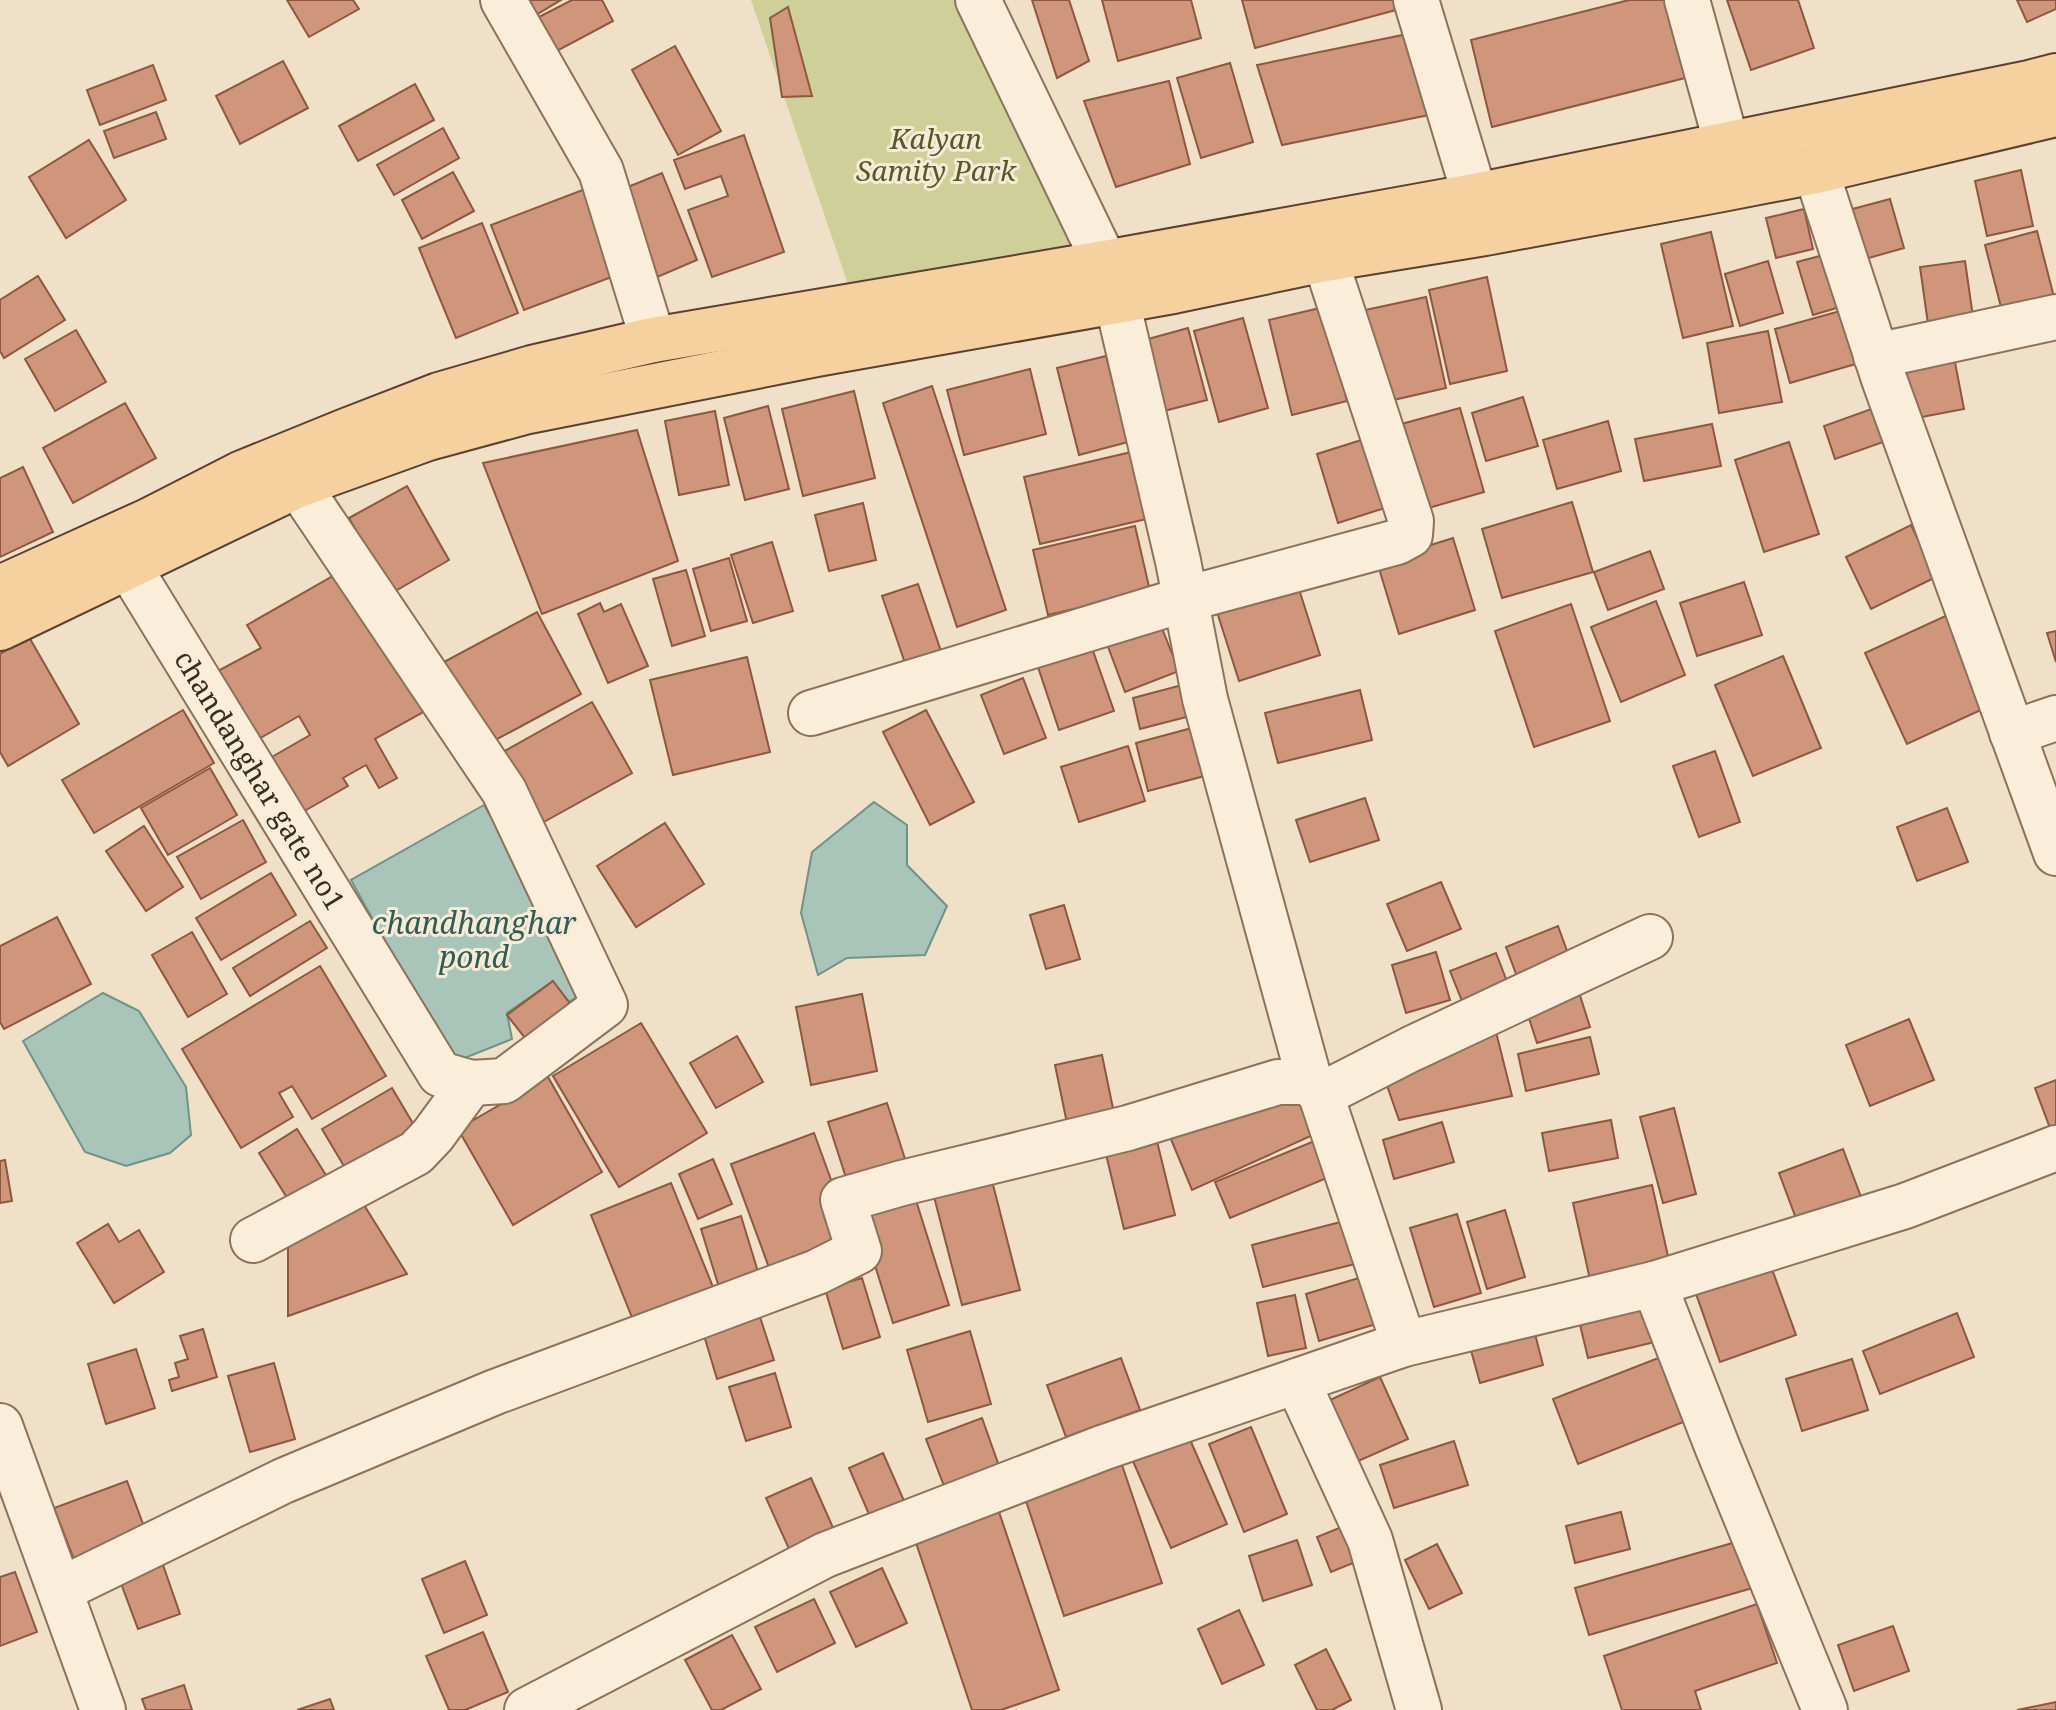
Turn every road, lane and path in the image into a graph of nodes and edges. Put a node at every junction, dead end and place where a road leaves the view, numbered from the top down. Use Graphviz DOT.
graph roads {
  1 [pos="503,0"];
  2 [pos="978,0"];
  3 [pos="1416,0"];
  4 [pos="1687,0"];
  5 [pos="2056,76"];
  6 [pos="2056,114"];
  7 [pos="1727,145"];
  8 [pos="1816,171"];
  9 [pos="1475,196"];
  10 [pos="1325,259"];
  11 [pos="1111,282"];
  12 [pos="2056,317"];
  13 [pos="653,340"];
  14 [pos="1876,356"];
  15 [pos="298,485"];
  16 [pos="129,567"];
  17 [pos="0,588"];
  18 [pos="1186,599"];
  19 [pos="0,628"];
  20 [pos="811,713"];
  21 [pos="2056,718"];
  22 [pos="2012,733"];
  23 [pos="2056,853"];
  24 [pos="1650,937"];
  25 [pos="471,1083"];
  26 [pos="1315,1089"];
  27 [pos="2056,1148"];
  28 [pos="253,1240"];
  29 [pos="1654,1284"];
  30 [pos="1404,1344"];
  31 [pos="1297,1381"];
  32 [pos="0,1426"];
  33 [pos="60,1590"];
  34 [pos="103,1710"];
  35 [pos="527,1710"];
  36 [pos="1419,1710"];
  37 [pos="1825,1710"];
  1 -- 13 [label="street"];
  2 -- 11 [label="street"];
  3 -- 9 [label="street"];
  4 -- 7 [label="street"];
  5 -- 7 [label="main road"];
  6 -- 8 [label="main road"];
  7 -- 9 [label="main road"];
  8 -- 10 [label="main road"];
  8 -- 14 [label="street"];
  9 -- 11 [label="main road"];
  10 -- 11 [label="main road"];
  10 -- 18 [label="street"];
  11 -- 13 [label="main road"];
  11 -- 15 [label="main road"];
  11 -- 18 [label="street"];
  12 -- 14 [label="street"];
  13 -- 17 [label="main road"];
  14 -- 22 [label="street"];
  15 -- 16 [label="main road"];
  15 -- 25 [label="street"];
  16 -- 19 [label="main road"];
  16 -- 25 [label="street, chandanghar gate no1"];
  18 -- 20 [label="street"];
  18 -- 26 [label="street"];
  21 -- 22 [label="street"];
  22 -- 23 [label="street"];
  24 -- 26 [label="street"];
  25 -- 28 [label="street"];
  26 -- 30 [label="street"];
  26 -- 33 [label="street"];
  27 -- 29 [label="street"];
  29 -- 30 [label="street"];
  29 -- 37 [label="street"];
  30 -- 31 [label="street"];
  31 -- 35 [label="street"];
  31 -- 36 [label="street"];
  32 -- 33 [label="street"];
  33 -- 34 [label="street"];
}
